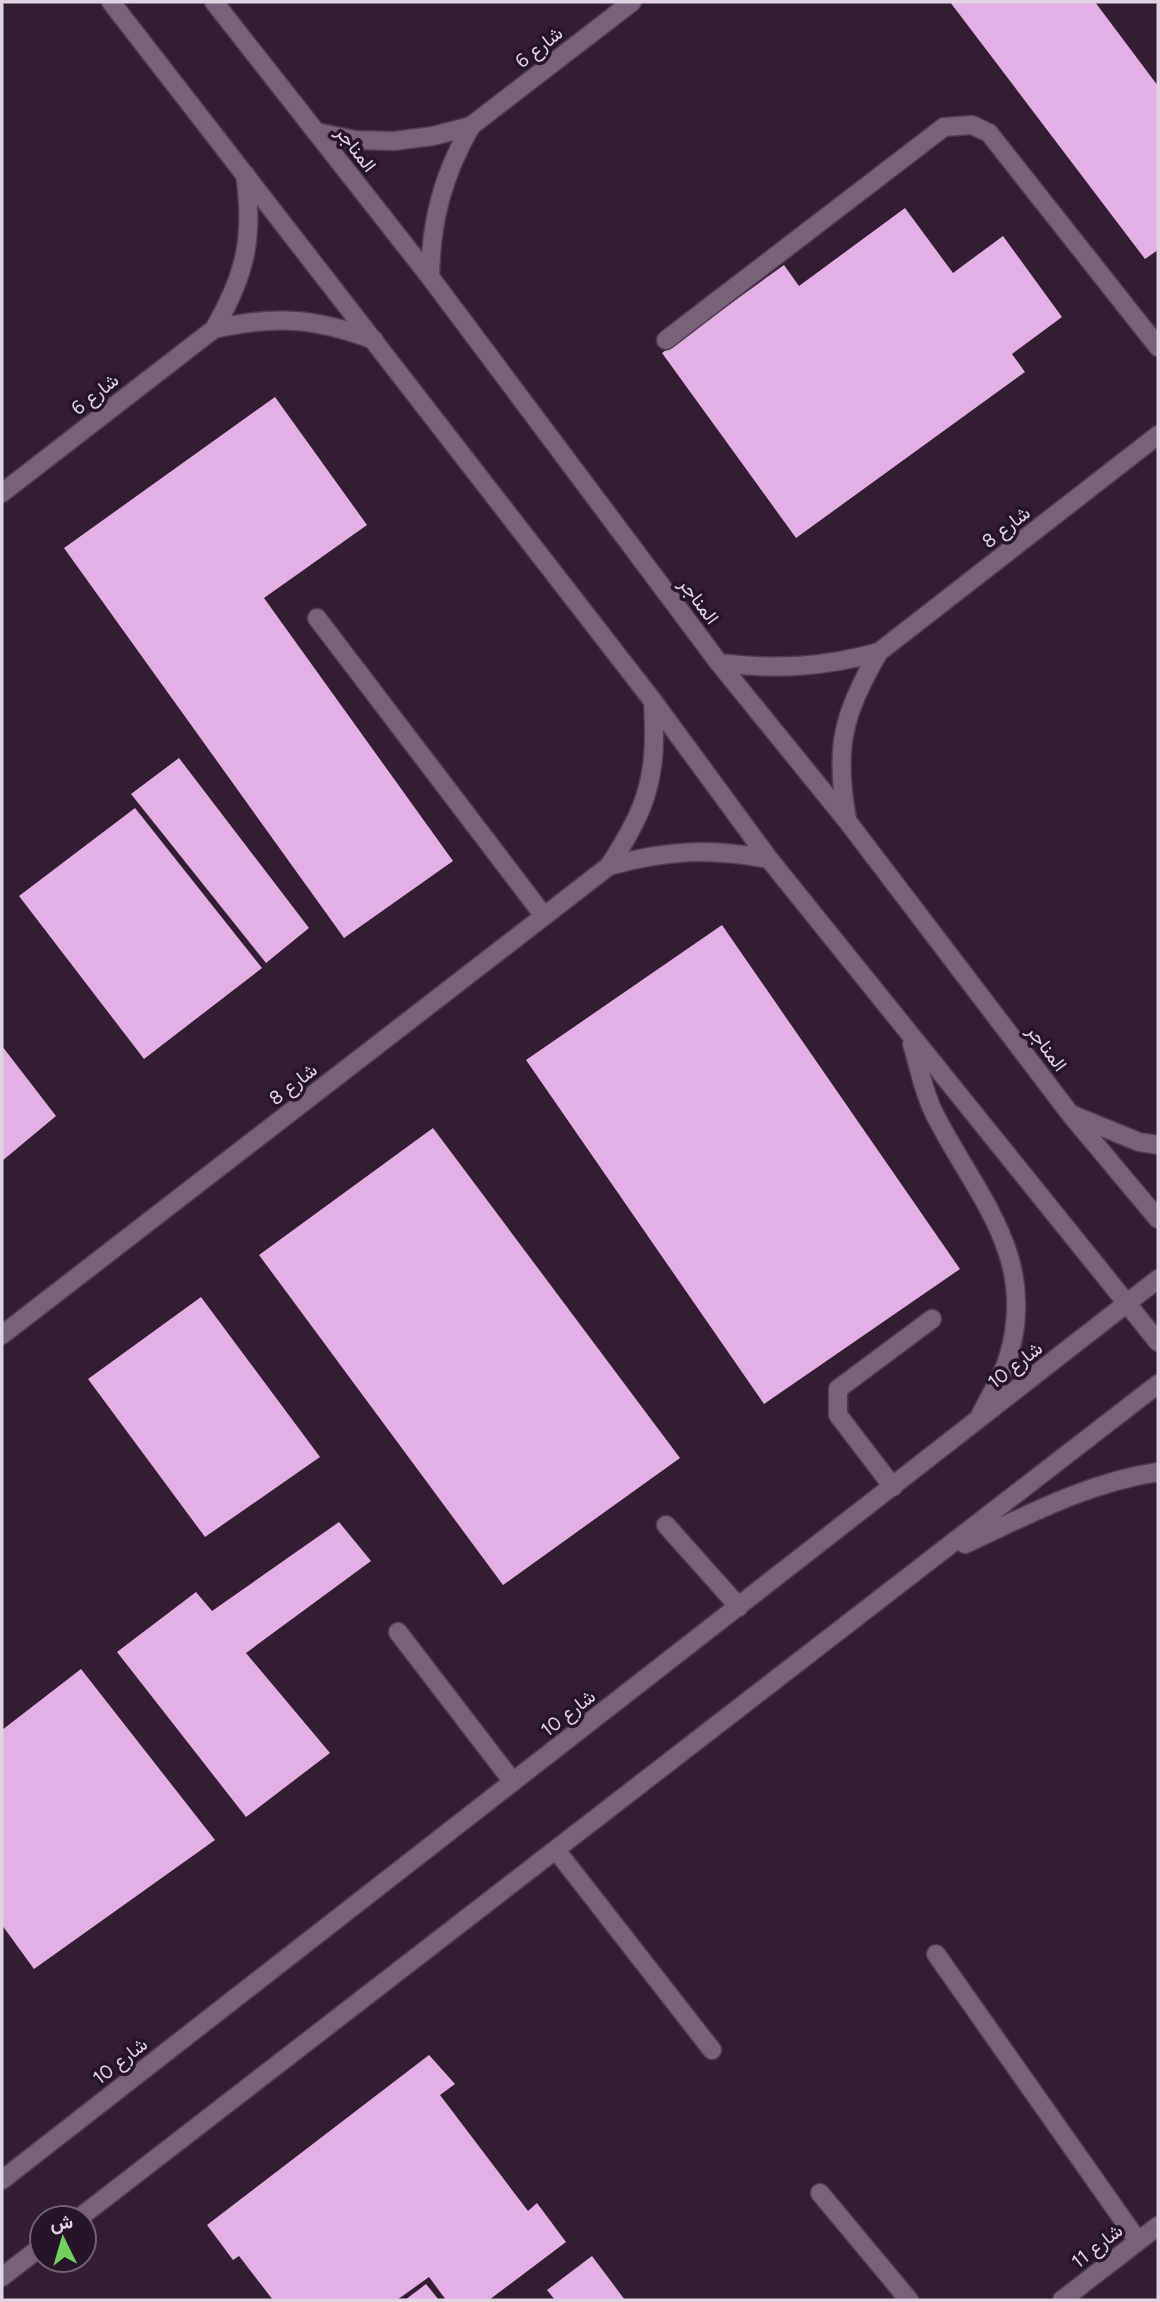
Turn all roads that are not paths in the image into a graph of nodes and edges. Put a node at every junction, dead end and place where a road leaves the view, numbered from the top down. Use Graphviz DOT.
graph roads {
  1 [pos="111,2"];
  2 [pos="214,2"];
  3 [pos="632,2"];
  4 [pos="471,126"];
  5 [pos="317,132"];
  6 [pos="245,170"];
  7 [pos="430,277"];
  8 [pos="214,329"];
  9 [pos="376,341"];
  10 [pos="666,341"];
  11 [pos="1158,348"];
  12 [pos="1158,435"];
  13 [pos="2,493"];
  14 [pos="317,618"];
  15 [pos="879,652"];
  16 [pos="719,663"];
  17 [pos="653,701"];
  18 [pos="848,822"];
  19 [pos="769,859"];
  20 [pos="609,866"];
  21 [pos="544,916"];
  22 [pos="909,1034"];
  23 [pos="1071,1115"];
  24 [pos="1158,1145"];
  25 [pos="1158,1219"];
  26 [pos="1158,1279"];
  27 [pos="1127,1304"];
  28 [pos="932,1319"];
  29 [pos="2,1335"];
  30 [pos="1158,1342"];
  31 [pos="1158,1384"];
  32 [pos="977,1422"];
  33 [pos="1158,1472"];
  34 [pos="893,1487"];
  35 [pos="666,1524"];
  36 [pos="937,1557"];
  37 [pos="739,1607"];
  38 [pos="398,1632"];
  39 [pos="513,1782"];
  40 [pos="556,1850"];
  41 [pos="936,1954"];
  42 [pos="712,2050"];
  43 [pos="2,2180"];
  44 [pos="820,2193"];
  45 [pos="97,2204"];
  46 [pos="1158,2226"];
  47 [pos="1138,2241"];
  48 [pos="28,2257"];
  49 [pos="2,2277"];
  50 [pos="909,2300"];
  51 [pos="1062,2300"];
  1 -- 6 [label="street"];
  2 -- 5 [label="street, المناجر"];
  3 -- 4 [label="street, شارع 6"];
  4 -- 5 [label="street, شارع 6"];
  4 -- 7 [label="street, شارع 6"];
  5 -- 7 [label="street, المناجر"];
  6 -- 8 [label="street, شارع 6"];
  6 -- 9 [label="street"];
  7 -- 16 [label="street, المناجر"];
  8 -- 9 [label="street, شارع 6"];
  8 -- 13 [label="street, شارع 6"];
  9 -- 17 [label="street"];
  10 -- 11 [label="street"];
  12 -- 15 [label="street, شارع 8"];
  14 -- 21 [label="street"];
  15 -- 16 [label="street, شارع 8"];
  15 -- 18 [label="street, شارع 8"];
  16 -- 18 [label="street, المناجر"];
  17 -- 19 [label="street"];
  17 -- 20 [label="street, شارع 8"];
  18 -- 23 [label="street, المناجر"];
  19 -- 20 [label="street, شارع 8"];
  19 -- 22 [label="street"];
  20 -- 21 [label="street, شارع 8"];
  21 -- 29 [label="street, شارع 8"];
  22 -- 27 [label="street"];
  22 -- 32 [label="street"];
  23 -- 24 [label="street"];
  23 -- 25 [label="street, المناجر"];
  26 -- 27 [label="street, شارع 10"];
  27 -- 30 [label="street"];
  27 -- 32 [label="street, شارع 10"];
  28 -- 34 [label="street"];
  31 -- 36 [label="street"];
  32 -- 34 [label="street, شارع 10"];
  33 -- 36 [label="street"];
  34 -- 37 [label="street, شارع 10"];
  35 -- 37 [label="street"];
  36 -- 40 [label="street"];
  37 -- 39 [label="street, شارع 10"];
  38 -- 39 [label="street"];
  39 -- 43 [label="street, شارع 10"];
  40 -- 42 [label="street"];
  40 -- 45 [label="street"];
  41 -- 47 [label="street"];
  44 -- 50 [label="street"];
  46 -- 47 [label="street, شارع 11"];
  47 -- 51 [label="street, شارع 11"];
  48 -- 49 [label="street"];
}
